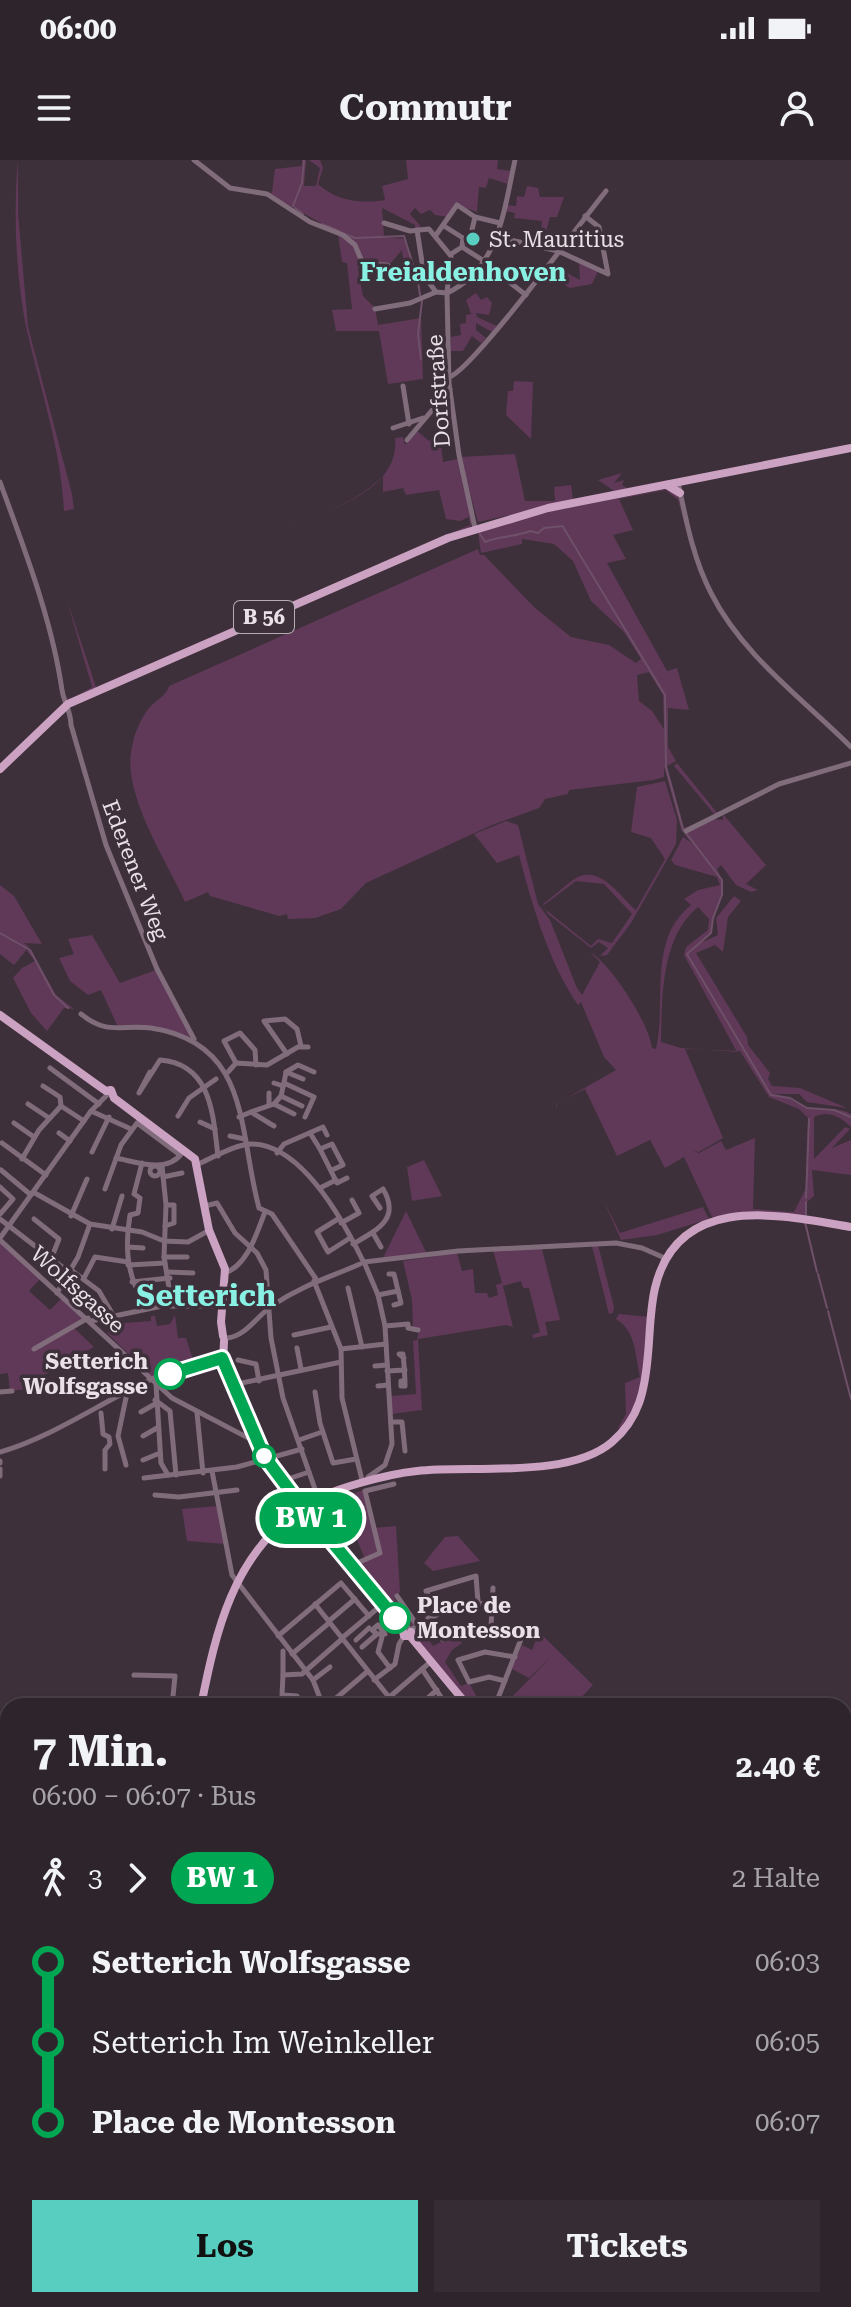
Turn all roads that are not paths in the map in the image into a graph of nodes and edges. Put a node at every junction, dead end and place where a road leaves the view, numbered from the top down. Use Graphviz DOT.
graph roads {
  1 [pos="194,160"];
  2 [pos="515,160"];
  3 [pos="606,191"];
  4 [pos="585,216"];
  5 [pos="475,217"];
  6 [pos="384,223"];
  7 [pos="500,223"];
  8 [pos="444,226"];
  9 [pos="417,230"];
  10 [pos="436,235"];
  11 [pos="498,237"];
  12 [pos="463,238"];
  13 [pos="462,247"];
  14 [pos="558,251"];
  15 [pos="451,254"];
  16 [pos="484,261"];
  17 [pos="424,275"];
  18 [pos="451,281"];
  19 [pos="456,288"];
  20 [pos="436,292"];
  21 [pos="447,293"];
  22 [pos="526,295"];
  23 [pos="375,309"];
  24 [pos="449,377"];
  25 [pos="403,386"];
  26 [pos="450,389"];
  27 [pos="423,419"];
  28 [pos="409,424"];
  29 [pos="393,428"];
  30 [pos="407,440"];
  31 [pos="851,448"];
  32 [pos="0,482"];
  33 [pos="678,482"];
  34 [pos="666,485"];
  35 [pos="680,493"];
  36 [pos="472,518"];
  37 [pos="480,527"];
  38 [pos="68,704"];
  39 [pos="851,747"];
  40 [pos="851,763"];
  41 [pos="0,769"];
  42 [pos="686,831"];
  43 [pos="81,1014"];
  44 [pos="0,1015"];
  45 [pos="194,1039"];
  46 [pos="287,1054"];
  47 [pos="236,1063"];
  48 [pos="256,1065"];
  49 [pos="50,1068"];
  50 [pos="150,1072"];
  51 [pos="228,1072"];
  52 [pos="286,1072"];
  53 [pos="314,1072"];
  54 [pos="216,1079"];
  55 [pos="303,1079"];
  56 [pos="274,1083"];
  57 [pos="284,1084"];
  58 [pos="43,1086"];
  59 [pos="204,1088"];
  60 [pos="66,1093"];
  61 [pos="269,1093"];
  62 [pos="108,1094"];
  63 [pos="281,1096"];
  64 [pos="61,1103"];
  65 [pos="28,1104"];
  66 [pos="99,1104"];
  67 [pos="272,1104"];
  68 [pos="302,1106"];
  69 [pos="91,1111"];
  70 [pos="251,1112"];
  71 [pos="294,1114"];
  72 [pos="178,1116"];
  73 [pos="109,1117"];
  74 [pos="239,1117"];
  75 [pos="305,1117"];
  76 [pos="49,1118"];
  77 [pos="84,1121"];
  78 [pos="200,1122"];
  79 [pos="14,1123"];
  80 [pos="274,1126"];
  81 [pos="131,1129"];
  82 [pos="242,1129"];
  83 [pos="216,1132"];
  84 [pos="252,1132"];
  85 [pos="59,1133"];
  86 [pos="310,1133"];
  87 [pos="327,1135"];
  88 [pos="34,1137"];
  89 [pos="70,1141"];
  90 [pos="246,1142"];
  91 [pos="2,1143"];
  92 [pos="320,1149"];
  93 [pos="92,1152"];
  94 [pos="182,1152"];
  95 [pos="277,1153"];
  96 [pos="218,1156"];
  97 [pos="116,1158"];
  98 [pos="22,1159"];
  99 [pos="142,1163"];
  100 [pos="198,1164"];
  101 [pos="162,1166"];
  102 [pos="1,1170"];
  103 [pos="332,1170"];
  104 [pos="182,1173"];
  105 [pos="46,1175"];
  106 [pos="163,1177"];
  107 [pos="347,1178"];
  108 [pos="87,1179"];
  109 [pos="336,1180"];
  110 [pos="0,1187"];
  111 [pos="320,1188"];
  112 [pos="105,1189"];
  113 [pos="32,1193"];
  114 [pos="122,1196"];
  115 [pos="352,1200"];
  116 [pos="205,1206"];
  117 [pos="380,1208"];
  118 [pos="265,1212"];
  119 [pos="71,1216"];
  120 [pos="0,1217"];
  121 [pos="34,1219"];
  122 [pos="340,1221"];
  123 [pos="90,1224"];
  124 [pos="9,1226"];
  125 [pos="851,1227"];
  126 [pos="112,1229"];
  127 [pos="209,1230"];
  128 [pos="127,1231"];
  129 [pos="373,1233"];
  130 [pos="0,1239"];
  131 [pos="164,1241"];
  132 [pos="352,1241"];
  133 [pos="250,1246"];
  134 [pos="128,1247"];
  135 [pos="381,1247"];
  136 [pos="143,1248"];
  137 [pos="187,1257"];
  138 [pos="51,1259"];
  139 [pos="165,1260"];
  140 [pos="667,1260"];
  141 [pos="364,1262"];
  142 [pos="128,1263"];
  143 [pos="70,1272"];
  144 [pos="193,1273"];
  145 [pos="225,1273"];
  146 [pos="389,1274"];
  147 [pos="169,1275"];
  148 [pos="84,1278"];
  149 [pos="315,1280"];
  150 [pos="132,1282"];
  151 [pos="348,1288"];
  152 [pos="398,1291"];
  153 [pos="57,1293"];
  154 [pos="172,1293"];
  155 [pos="378,1295"];
  156 [pos="394,1305"];
  157 [pos="172,1306"];
  158 [pos="223,1306"];
  159 [pos="271,1307"];
  160 [pos="113,1315"];
  161 [pos="89,1319"];
  162 [pos="385,1326"];
  163 [pos="331,1327"];
  164 [pos="418,1330"];
  165 [pos="294,1335"];
  166 [pos="225,1338"];
  167 [pos="386,1344"];
  168 [pos="362,1347"];
  169 [pos="297,1348"];
  170 [pos="34,1349"];
  171 [pos="341,1349"];
  172 [pos="222,1358"];
  173 [pos="404,1358"];
  174 [pos="238,1360"];
  175 [pos="341,1362"];
  176 [pos="375,1366"];
  177 [pos="387,1368"];
  178 [pos="301,1369"];
  179 [pos="405,1370"];
  180 [pos="279,1374"];
  181 [pos="259,1381"];
  182 [pos="405,1381"];
  183 [pos="154,1382"];
  184 [pos="236,1384"];
  185 [pos="388,1385"];
  186 [pos="378,1386"];
  187 [pos="12,1391"];
  188 [pos="0,1392"];
  189 [pos="315,1392"];
  190 [pos="127,1393"];
  191 [pos="155,1402"];
  192 [pos="100,1410"];
  193 [pos="141,1412"];
  194 [pos="197,1413"];
  195 [pos="391,1422"];
  196 [pos="157,1428"];
  197 [pos="322,1432"];
  198 [pos="143,1436"];
  199 [pos="118,1439"];
  200 [pos="110,1440"];
  201 [pos="299,1440"];
  202 [pos="256,1441"];
  203 [pos="302,1449"];
  204 [pos="405,1451"];
  205 [pos="0,1452"];
  206 [pos="160,1453"];
  207 [pos="356,1459"];
  208 [pos="143,1460"];
  209 [pos="267,1461"];
  210 [pos="387,1462"];
  211 [pos="126,1465"];
  212 [pos="0,1469"];
  213 [pos="105,1469"];
  214 [pos="212,1471"];
  215 [pos="309,1472"];
  216 [pos="203,1473"];
  217 [pos="176,1475"];
  218 [pos="2,1476"];
  219 [pos="168,1476"];
  220 [pos="144,1478"];
  221 [pos="362,1480"];
  222 [pos="394,1480"];
  223 [pos="293,1487"];
  224 [pos="237,1490"];
  225 [pos="217,1494"];
  226 [pos="155,1495"];
  227 [pos="303,1507"];
  228 [pos="237,1582"];
  229 [pos="493,1588"];
  230 [pos="397,1596"];
  231 [pos="355,1599"];
  232 [pos="478,1602"];
  233 [pos="492,1602"];
  234 [pos="315,1604"];
  235 [pos="378,1608"];
  236 [pos="436,1613"];
  237 [pos="369,1616"];
  238 [pos="428,1618"];
  239 [pos="363,1621"];
  240 [pos="329,1622"];
  241 [pos="491,1627"];
  242 [pos="409,1631"];
  243 [pos="375,1632"];
  244 [pos="278,1636"];
  245 [pos="342,1639"];
  246 [pos="356,1640"];
  247 [pos="362,1647"];
  248 [pos="283,1651"];
  249 [pos="292,1654"];
  250 [pos="515,1657"];
  251 [pos="428,1664"];
  252 [pos="330,1667"];
  253 [pos="390,1668"];
  254 [pos="422,1669"];
  255 [pos="306,1671"];
  256 [pos="368,1671"];
  257 [pos="134,1675"];
  258 [pos="283,1675"];
  259 [pos="313,1680"];
  260 [pos="374,1680"];
  261 [pos="505,1681"];
  262 [pos="437,1690"];
  263 [pos="173,1698"];
  264 [pos="203,1698"];
  265 [pos="298,1698"];
  266 [pos="321,1698"];
  267 [pos="335,1698"];
  268 [pos="389,1698"];
  269 [pos="428,1698"];
  270 [pos="442,1698"];
  271 [pos="462,1698"];
  272 [pos="498,1698"];
  1 -- 17 [label="street"];
  2 -- 7 [label="street"];
  3 -- 4 [label="street"];
  4 -- 14 [label="street"];
  4 -- 14 [label="street"];
  5 -- 7 [label="street"];
  5 -- 8 [label="street"];
  5 -- 12 [label="street"];
  6 -- 9 [label="street"];
  7 -- 11 [label="street"];
  8 -- 10 [label="street"];
  8 -- 12 [label="street"];
  9 -- 10 [label="street"];
  9 -- 17 [label="street"];
  10 -- 15 [label="street"];
  11 -- 14 [label="street"];
  11 -- 16 [label="street"];
  12 -- 13 [label="street"];
  13 -- 15 [label="street"];
  13 -- 16 [label="street"];
  14 -- 22 [label="street"];
  15 -- 18 [label="street, Dorfstraße"];
  16 -- 19 [label="street"];
  16 -- 22 [label="street"];
  17 -- 20 [label="street"];
  18 -- 19 [label="street"];
  18 -- 21 [label="street, Dorfstraße"];
  19 -- 21 [label="street"];
  20 -- 21 [label="street"];
  20 -- 23 [label="street"];
  21 -- 24 [label="street, Dorfstraße"];
  22 -- 24 [label="street"];
  24 -- 26 [label="street, Dorfstraße"];
  25 -- 28 [label="street"];
  26 -- 27 [label="street"];
  26 -- 36 [label="street, Dorfstraße"];
  27 -- 28 [label="street"];
  27 -- 30 [label="street"];
  28 -- 29 [label="street"];
  31 -- 33 [label="main road, B 56"];
  32 -- 38 [label="street, Ederener Weg"];
  33 -- 34 [label="main road, B 56"];
  33 -- 35 [label="street"];
  34 -- 35 [label="main road"];
  34 -- 37 [label="main road, B 56"];
  35 -- 39 [label="street"];
  36 -- 37 [label="main road"];
  37 -- 38 [label="main road, B 56"];
  38 -- 41 [label="main road, B 56"];
  38 -- 45 [label="street, Ederener Weg"];
  40 -- 42 [label="street"];
  43 -- 45 [label="street"];
  44 -- 62 [label="main road"];
  45 -- 51 [label="street"];
  46 -- 46 [label="street"];
  46 -- 48 [label="street"];
  47 -- 48 [label="street"];
  47 -- 48 [label="street"];
  47 -- 51 [label="street"];
  49 -- 66 [label="street"];
  50 -- 59 [label="street"];
  51 -- 74 [label="street"];
  52 -- 53 [label="street"];
  52 -- 55 [label="street"];
  52 -- 57 [label="street"];
  54 -- 59 [label="street"];
  56 -- 57 [label="street"];
  57 -- 63 [label="street"];
  57 -- 75 [label="street"];
  58 -- 64 [label="street"];
  59 -- 72 [label="street"];
  59 -- 83 [label="street"];
  60 -- 64 [label="street"];
  61 -- 67 [label="street"];
  62 -- 66 [label="street"];
  62 -- 94 [label="main road"];
  63 -- 67 [label="street"];
  63 -- 68 [label="street"];
  64 -- 76 [label="street"];
  64 -- 77 [label="street"];
  65 -- 76 [label="street"];
  66 -- 69 [label="street"];
  67 -- 70 [label="street"];
  67 -- 71 [label="street"];
  69 -- 73 [label="street"];
  69 -- 77 [label="street"];
  70 -- 74 [label="street"];
  70 -- 80 [label="street"];
  73 -- 81 [label="street"];
  73 -- 93 [label="street"];
  74 -- 82 [label="street"];
  76 -- 88 [label="street"];
  77 -- 89 [label="street"];
  78 -- 83 [label="street"];
  79 -- 88 [label="street"];
  81 -- 94 [label="street"];
  81 -- 97 [label="street"];
  82 -- 84 [label="street"];
  82 -- 90 [label="street"];
  83 -- 90 [label="street"];
  83 -- 96 [label="street"];
  85 -- 89 [label="street"];
  86 -- 87 [label="street"];
  86 -- 92 [label="street"];
  86 -- 95 [label="street"];
  88 -- 98 [label="street"];
  89 -- 105 [label="street"];
  90 -- 95 [label="street"];
  90 -- 96 [label="street"];
  90 -- 118 [label="street"];
  91 -- 98 [label="street"];
  92 -- 103 [label="street"];
  92 -- 103 [label="street"];
  94 -- 100 [label="main road"];
  94 -- 101 [label="street"];
  95 -- 111 [label="street"];
  96 -- 100 [label="street"];
  97 -- 99 [label="street"];
  97 -- 112 [label="street"];
  98 -- 105 [label="street"];
  99 -- 101 [label="street"];
  99 -- 128 [label="street"];
  100 -- 116 [label="main road"];
  101 -- 106 [label="street"];
  102 -- 113 [label="street"];
  103 -- 109 [label="street"];
  104 -- 106 [label="street"];
  105 -- 113 [label="street"];
  106 -- 131 [label="street"];
  107 -- 109 [label="street"];
  108 -- 119 [label="street"];
  109 -- 111 [label="street"];
  110 -- 120 [label="street"];
  111 -- 122 [label="street"];
  113 -- 119 [label="street"];
  113 -- 124 [label="street"];
  114 -- 126 [label="street"];
  115 -- 122 [label="street"];
  116 -- 127 [label="main road"];
  116 -- 133 [label="street"];
  117 -- 129 [label="street"];
  118 -- 133 [label="street"];
  118 -- 149 [label="street"];
  119 -- 123 [label="street"];
  120 -- 124 [label="street"];
  121 -- 138 [label="street"];
  122 -- 132 [label="street"];
  122 -- 132 [label="street"];
  123 -- 126 [label="street"];
  123 -- 143 [label="street"];
  124 -- 130 [label="street"];
  124 -- 138 [label="street"];
  125 -- 140 [label="main road"];
  126 -- 128 [label="street"];
  127 -- 131 [label="street"];
  127 -- 145 [label="main road"];
  128 -- 131 [label="street"];
  128 -- 134 [label="street"];
  129 -- 132 [label="street"];
  129 -- 135 [label="street"];
  130 -- 153 [label="street, Wolfsgasse"];
  131 -- 139 [label="street"];
  132 -- 141 [label="street"];
  133 -- 145 [label="street"];
  133 -- 159 [label="street"];
  134 -- 136 [label="street"];
  134 -- 142 [label="street"];
  137 -- 139 [label="street"];
  138 -- 143 [label="street"];
  139 -- 142 [label="street"];
  139 -- 147 [label="street"];
  140 -- 141 [label="street"];
  140 -- 222 [label="main road"];
  141 -- 149 [label="street"];
  141 -- 155 [label="street"];
  142 -- 148 [label="street"];
  142 -- 150 [label="street"];
  143 -- 148 [label="street"];
  143 -- 153 [label="street"];
  144 -- 147 [label="street"];
  145 -- 158 [label="main road"];
  146 -- 152 [label="street"];
  147 -- 150 [label="street"];
  147 -- 154 [label="street"];
  148 -- 160 [label="street"];
  149 -- 159 [label="street"];
  149 -- 163 [label="street"];
  150 -- 154 [label="street"];
  151 -- 168 [label="street"];
  152 -- 155 [label="street"];
  152 -- 156 [label="street"];
  153 -- 161 [label="street, Wolfsgasse"];
  154 -- 157 [label="street"];
  155 -- 162 [label="street"];
  157 -- 158 [label="street"];
  157 -- 160 [label="street"];
  158 -- 166 [label="main road"];
  159 -- 166 [label="street"];
  159 -- 180 [label="street"];
  160 -- 161 [label="street"];
  161 -- 170 [label="street"];
  161 -- 183 [label="street, Wolfsgasse"];
  162 -- 164 [label="street"];
  162 -- 167 [label="street"];
  163 -- 165 [label="street"];
  163 -- 171 [label="street"];
  166 -- 172 [label="main road"];
  167 -- 168 [label="street"];
  167 -- 177 [label="street"];
  168 -- 171 [label="street"];
  169 -- 178 [label="street"];
  171 -- 175 [label="street"];
  172 -- 183 [label="street"];
  172 -- 184 [label="main road"];
  173 -- 179 [label="street"];
  174 -- 181 [label="street"];
  175 -- 178 [label="street"];
  175 -- 207 [label="street"];
  176 -- 177 [label="street"];
  177 -- 179 [label="street"];
  177 -- 185 [label="street"];
  178 -- 180 [label="street"];
  179 -- 182 [label="street"];
  180 -- 181 [label="street"];
  180 -- 201 [label="street"];
  181 -- 184 [label="street"];
  183 -- 190 [label="street"];
  183 -- 191 [label="street"];
  183 -- 194 [label="street, Wolfsgasse"];
  184 -- 202 [label="main road"];
  185 -- 186 [label="street"];
  185 -- 195 [label="street"];
  187 -- 188 [label="street"];
  189 -- 197 [label="street"];
  190 -- 192 [label="street"];
  190 -- 199 [label="street"];
  191 -- 193 [label="street"];
  191 -- 196 [label="street"];
  191 -- 217 [label="street"];
  192 -- 200 [label="street"];
  192 -- 205 [label="street"];
  194 -- 202 [label="street, Wolfsgasse"];
  194 -- 216 [label="street"];
  195 -- 204 [label="street"];
  195 -- 210 [label="street"];
  196 -- 198 [label="street"];
  196 -- 206 [label="street"];
  197 -- 201 [label="street"];
  197 -- 207 [label="street"];
  199 -- 200 [label="street"];
  199 -- 211 [label="street"];
  200 -- 213 [label="street"];
  201 -- 203 [label="street"];
  202 -- 209 [label="main road"];
  203 -- 209 [label="street"];
  203 -- 215 [label="street"];
  206 -- 208 [label="street"];
  206 -- 219 [label="street"];
  207 -- 221 [label="street"];
  209 -- 214 [label="street"];
  209 -- 227 [label="main road"];
  210 -- 221 [label="street"];
  210 -- 222 [label="street"];
  212 -- 218 [label="street"];
  214 -- 216 [label="street"];
  214 -- 225 [label="street"];
  215 -- 221 [label="street"];
  215 -- 223 [label="street"];
  216 -- 217 [label="street"];
  217 -- 219 [label="street"];
  219 -- 220 [label="street"];
  222 -- 227 [label="main road"];
  222 -- 242 [label="street"];
  224 -- 225 [label="street"];
  225 -- 226 [label="street"];
  225 -- 228 [label="street"];
  227 -- 228 [label="main road"];
  227 -- 242 [label="main road"];
  228 -- 244 [label="street"];
  228 -- 264 [label="main road"];
  229 -- 233 [label="street"];
  230 -- 242 [label="street"];
  231 -- 234 [label="street"];
  231 -- 237 [label="street"];
  231 -- 240 [label="street"];
  232 -- 233 [label="street"];
  232 -- 236 [label="street"];
  232 -- 236 [label="street"];
  233 -- 241 [label="street"];
  234 -- 240 [label="street"];
  234 -- 244 [label="street"];
  235 -- 237 [label="street"];
  236 -- 238 [label="street"];
  237 -- 239 [label="street"];
  238 -- 241 [label="street"];
  238 -- 242 [label="street"];
  239 -- 243 [label="street"];
  239 -- 245 [label="street"];
  240 -- 245 [label="street"];
  240 -- 249 [label="street"];
  241 -- 250 [label="street"];
  242 -- 253 [label="street"];
  242 -- 271 [label="main road"];
  243 -- 246 [label="street"];
  243 -- 247 [label="street"];
  243 -- 253 [label="street"];
  244 -- 249 [label="street"];
  245 -- 255 [label="street"];
  245 -- 256 [label="street"];
  248 -- 258 [label="street"];
  249 -- 255 [label="street"];
  250 -- 261 [label="street"];
  250 -- 261 [label="street"];
  251 -- 254 [label="street"];
  252 -- 259 [label="street"];
  253 -- 260 [label="street"];
  254 -- 262 [label="street"];
  254 -- 268 [label="street"];
  255 -- 258 [label="street"];
  255 -- 259 [label="street"];
  256 -- 260 [label="street"];
  256 -- 267 [label="street"];
  257 -- 263 [label="street"];
  258 -- 265 [label="street"];
  259 -- 266 [label="street"];
  260 -- 268 [label="street"];
  261 -- 272 [label="street"];
  262 -- 269 [label="street"];
  262 -- 270 [label="street"];
}
